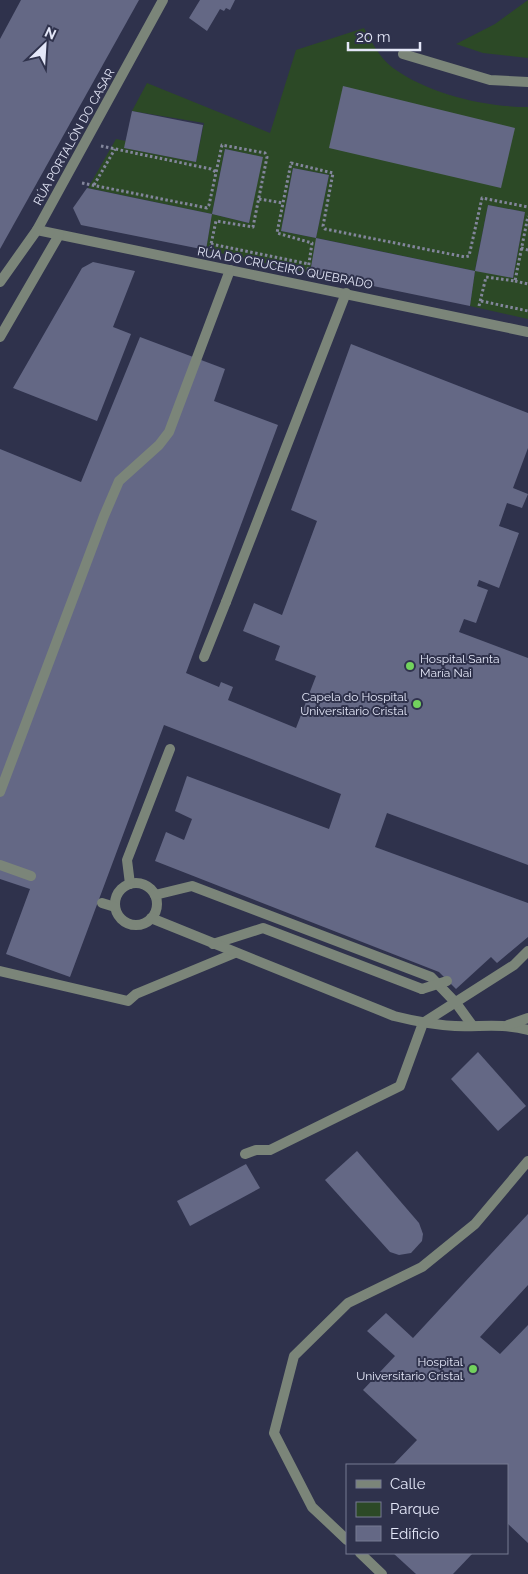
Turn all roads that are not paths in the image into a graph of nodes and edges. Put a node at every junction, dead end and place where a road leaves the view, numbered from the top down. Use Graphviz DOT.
graph roads {
  1 [pos="163,0"];
  2 [pos="404,54"];
  3 [pos="528,82"];
  4 [pos="37,230"];
  5 [pos="59,235"];
  6 [pos="230,270"];
  7 [pos="0,282"];
  8 [pos="346,293"];
  9 [pos="528,332"];
  10 [pos="0,337"];
  11 [pos="204,658"];
  12 [pos="170,749"];
  13 [pos="0,792"];
  14 [pos="0,865"];
  15 [pos="31,876"];
  16 [pos="130,884"];
  17 [pos="155,895"];
  18 [pos="102,902"];
  19 [pos="115,907"];
  20 [pos="152,918"];
  21 [pos="213,944"];
  22 [pos="528,951"];
  23 [pos="235,953"];
  24 [pos="0,971"];
  25 [pos="447,981"];
  26 [pos="456,1003"];
  27 [pos="528,1018"];
  28 [pos="423,1023"];
  29 [pos="472,1025"];
  30 [pos="508,1025"];
  31 [pos="528,1030"];
  32 [pos="245,1154"];
  33 [pos="528,1161"];
  34 [pos="346,1539"];
  35 [pos="361,1554"];
  36 [pos="382,1574"];
  1 -- 4 [label="street, RÚA PORTALÓN DO CASAR"];
  2 -- 3 [label="street"];
  4 -- 5 [label="street, RÚA DO CRUCEIRO QUEBRADO"];
  4 -- 7 [label="street, RÚA PORTALÓN DO CASAR"];
  5 -- 6 [label="street, RÚA DO CRUCEIRO QUEBRADO"];
  5 -- 10 [label="street"];
  6 -- 8 [label="street, RÚA DO CRUCEIRO QUEBRADO"];
  6 -- 13 [label="street"];
  8 -- 9 [label="street, RÚA DO CRUCEIRO QUEBRADO"];
  8 -- 11 [label="street"];
  12 -- 16 [label="street"];
  14 -- 15 [label="street"];
  16 -- 17 [label="street"];
  16 -- 19 [label="street"];
  17 -- 20 [label="street"];
  17 -- 26 [label="street"];
  18 -- 19 [label="street"];
  19 -- 20 [label="street"];
  20 -- 21 [label="street"];
  21 -- 23 [label="street"];
  21 -- 25 [label="street, bridge"];
  22 -- 26 [label="street"];
  23 -- 24 [label="street"];
  23 -- 28 [label="street"];
  26 -- 28 [label="street"];
  26 -- 29 [label="street"];
  27 -- 30 [label="street"];
  28 -- 29 [label="street"];
  28 -- 32 [label="street"];
  29 -- 30 [label="street"];
  30 -- 31 [label="street"];
  33 -- 34 [label="street"];
  35 -- 36 [label="street"];
}
